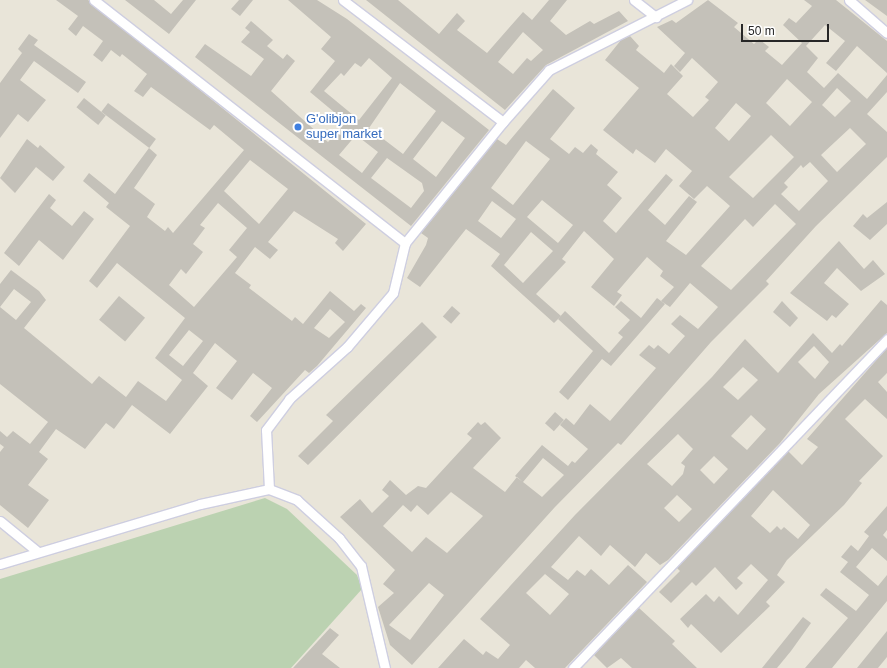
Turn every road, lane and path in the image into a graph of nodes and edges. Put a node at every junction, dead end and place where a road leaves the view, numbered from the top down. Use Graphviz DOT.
graph roads {
  1 [pos="94,0"];
  2 [pos="343,0"];
  3 [pos="634,0"];
  4 [pos="687,0"];
  5 [pos="849,0"];
  6 [pos="656,17"];
  7 [pos="887,33"];
  8 [pos="503,122"];
  9 [pos="406,243"];
  10 [pos="887,338"];
  11 [pos="270,489"];
  12 [pos="0,520"];
  13 [pos="38,552"];
  14 [pos="0,564"];
  15 [pos="385,668"];
  16 [pos="573,668"];
  1 -- 9 [label="street"];
  2 -- 8 [label="street"];
  3 -- 6 [label="street"];
  4 -- 6 [label="street"];
  5 -- 7 [label="street"];
  6 -- 8 [label="street"];
  8 -- 9 [label="street"];
  9 -- 11 [label="street"];
  10 -- 16 [label="street"];
  11 -- 13 [label="street"];
  11 -- 15 [label="street"];
  12 -- 13 [label="street"];
  13 -- 14 [label="street"];
}
